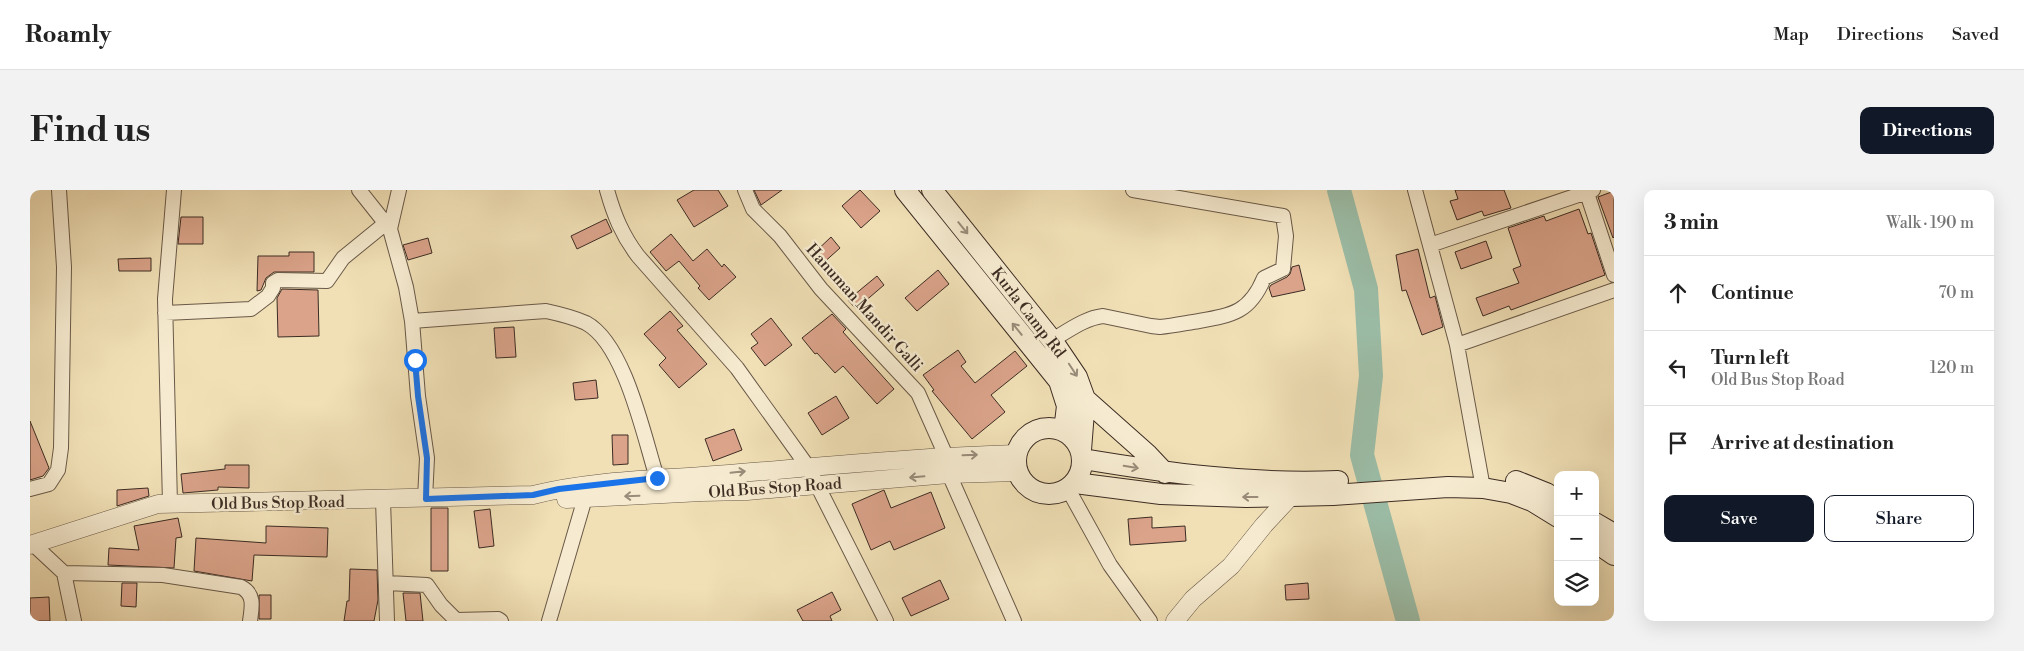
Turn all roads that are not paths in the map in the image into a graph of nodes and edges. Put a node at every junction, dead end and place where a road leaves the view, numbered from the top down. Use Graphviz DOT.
graph roads {
  1 [pos="59,190"];
  2 [pos="174,190"];
  3 [pos="359,190"];
  4 [pos="399,190"];
  5 [pos="606,190"];
  6 [pos="745,190"];
  7 [pos="905,190"];
  8 [pos="932,190"];
  9 [pos="1133,190"];
  10 [pos="1415,190"];
  11 [pos="1589,191"];
  12 [pos="388,226"];
  13 [pos="1430,245"];
  14 [pos="1614,275"];
  15 [pos="1614,290"];
  16 [pos="165,313"];
  17 [pos="412,321"];
  18 [pos="1052,340"];
  19 [pos="1457,345"];
  20 [pos="1084,399"];
  21 [pos="1064,431"];
  22 [pos="1082,454"];
  23 [pos="946,456"];
  24 [pos="1017,463"];
  25 [pos="808,467"];
  26 [pos="1165,473"];
  27 [pos="950,474"];
  28 [pos="657,478"];
  29 [pos="1482,482"];
  30 [pos="702,484"];
  31 [pos="817,485"];
  32 [pos="1072,486"];
  33 [pos="30,489"];
  34 [pos="1290,489"];
  35 [pos="533,495"];
  36 [pos="585,498"];
  37 [pos="1554,498"];
  38 [pos="426,499"];
  39 [pos="384,500"];
  40 [pos="170,504"];
  41 [pos="1556,516"];
  42 [pos="1599,525"];
  43 [pos="1614,534"];
  44 [pos="32,544"];
  45 [pos="1599,545"];
  46 [pos="1614,555"];
  47 [pos="64,573"];
  48 [pos="387,583"];
  49 [pos="74,621"];
  50 [pos="250,621"];
  51 [pos="387,621"];
  52 [pos="501,621"];
  53 [pos="549,621"];
  54 [pos="886,621"];
  55 [pos="1014,621"];
  56 [pos="1150,621"];
  57 [pos="1176,621"];
  1 -- 33 [label="street"];
  2 -- 16 [label="street"];
  3 -- 12 [label="street"];
  4 -- 12 [label="street"];
  5 -- 25 [label="street"];
  6 -- 23 [label="street, Hanuman Mandir Galli"];
  21 -- 7 [label="main road, Kurla Camp Rd, one-way"];
  8 -- 18 [label="main road, Kurla Camp Rd, one-way"];
  9 -- 18 [label="street"];
  10 -- 13 [label="street"];
  11 -- 13 [label="street"];
  11 -- 14 [label="street"];
  12 -- 16 [label="street"];
  12 -- 17 [label="street"];
  13 -- 19 [label="street"];
  15 -- 19 [label="street"];
  16 -- 40 [label="street"];
  17 -- 28 [label="street"];
  17 -- 38 [label="street"];
  18 -- 20 [label="main road, Kurla Camp Rd, one-way"];
  19 -- 29 [label="street"];
  20 -- 22 [label="main road, Kurla Camp Rd"];
  20 -- 26 [label="main road"];
  21 -- 22 [label="main road"];
  21 -- 24 [label="main road"];
  22 -- 26 [label="main road, one-way"];
  22 -- 32 [label="main road, Kurla Camp Rd"];
  23 -- 24 [label="street, Old Bus Stop Road, one-way"];
  23 -- 25 [label="street, Old Bus Stop Road"];
  23 -- 27 [label="street, Hanuman Mandir Galli"];
  24 -- 27 [label="street, Old Bus Stop Road"];
  24 -- 32 [label="main road"];
  30 -- 25 [label="street, Old Bus Stop Road, one-way"];
  25 -- 31 [label="street"];
  26 -- 34 [label="main road"];
  27 -- 31 [label="street, Old Bus Stop Road, one-way"];
  27 -- 55 [label="street, Hanuman Mandir Galli"];
  28 -- 30 [label="street, Old Bus Stop Road"];
  28 -- 35 [label="street, Old Bus Stop Road"];
  29 -- 34 [label="main road"];
  29 -- 37 [label="main road"];
  29 -- 41 [label="main road"];
  30 -- 31 [label="street, Old Bus Stop Road"];
  30 -- 36 [label="street, Old Bus Stop Road, one-way"];
  31 -- 54 [label="street"];
  34 -- 32 [label="main road, one-way"];
  32 -- 56 [label="street"];
  34 -- 57 [label="street"];
  35 -- 36 [label="street, Old Bus Stop Road"];
  35 -- 38 [label="street, Old Bus Stop Road"];
  36 -- 53 [label="street"];
  38 -- 39 [label="street, Old Bus Stop Road"];
  39 -- 40 [label="street, Old Bus Stop Road"];
  39 -- 48 [label="street"];
  40 -- 44 [label="street, Old Bus Stop Road"];
  42 -- 43 [label="main road"];
  44 -- 47 [label="street"];
  45 -- 46 [label="main road"];
  47 -- 49 [label="street"];
  47 -- 50 [label="street"];
  48 -- 51 [label="street"];
  48 -- 52 [label="street"];
}
